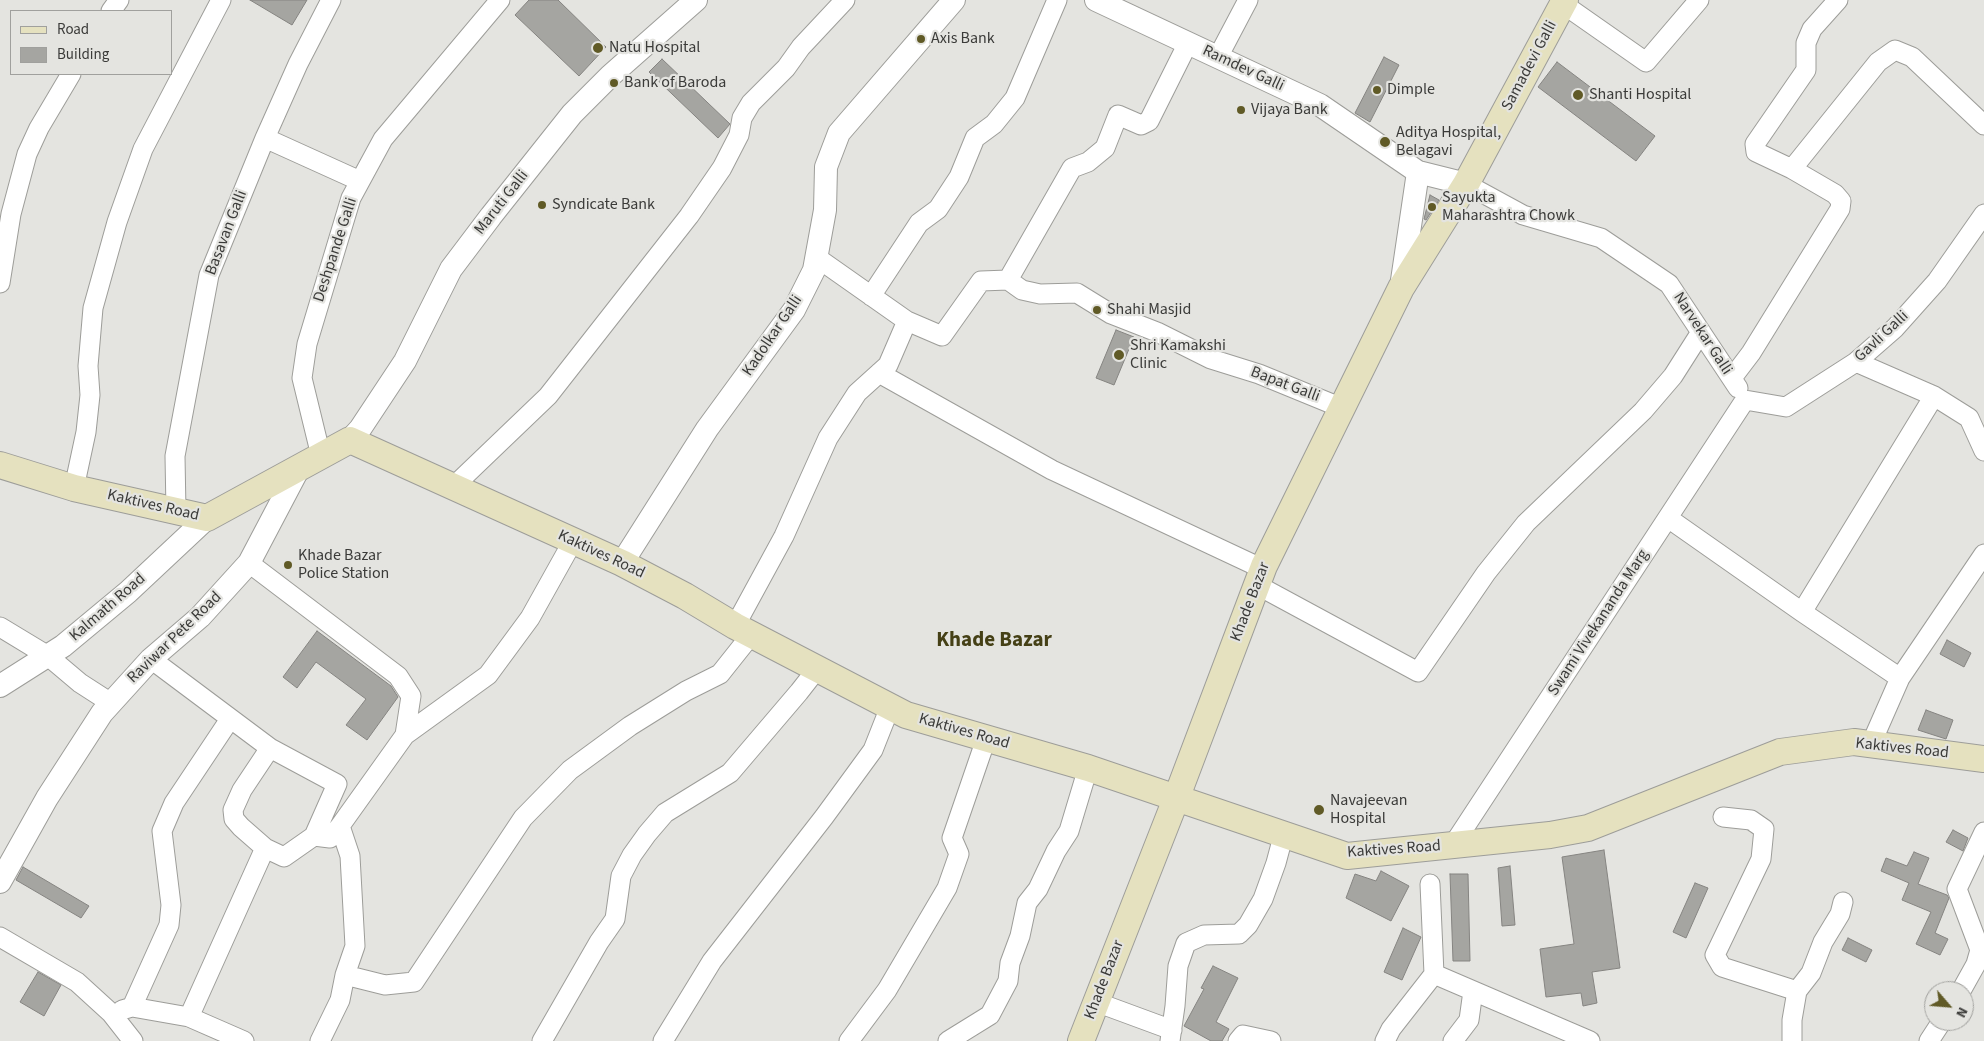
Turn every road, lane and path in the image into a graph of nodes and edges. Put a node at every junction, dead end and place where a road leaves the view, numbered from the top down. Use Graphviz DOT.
graph roads {
  1 [pos="221,0"];
  2 [pos="332,0"];
  3 [pos="500,0"];
  4 [pos="696,0"];
  5 [pos="845,0"];
  6 [pos="954,0"];
  7 [pos="1057,0"];
  8 [pos="1096,0"];
  9 [pos="1248,0"];
  10 [pos="1699,0"];
  11 [pos="1838,0"];
  12 [pos="1564,2"];
  13 [pos="1188,43"];
  14 [pos="1218,57"];
  15 [pos="70,75"];
  16 [pos="1984,125"];
  17 [pos="265,138"];
  18 [pos="1792,169"];
  19 [pos="1418,172"];
  20 [pos="360,181"];
  21 [pos="1466,184"];
  22 [pos="1984,214"];
  23 [pos="816,257"];
  24 [pos="1008,280"];
  25 [pos="0,283"];
  26 [pos="1401,288"];
  27 [pos="871,296"];
  28 [pos="907,321"];
  29 [pos="1701,332"];
  30 [pos="1856,362"];
  31 [pos="879,373"];
  32 [pos="1732,378"];
  33 [pos="1934,396"];
  34 [pos="1745,400"];
  35 [pos="1342,408"];
  36 [pos="350,440"];
  37 [pos="1984,451"];
  38 [pos="310,462"];
  39 [pos="0,465"];
  40 [pos="453,487"];
  41 [pos="74,488"];
  42 [pos="176,511"];
  43 [pos="207,518"];
  44 [pos="1668,518"];
  45 [pos="573,541"];
  46 [pos="1984,554"];
  47 [pos="249,563"];
  48 [pos="622,564"];
  49 [pos="1260,577"];
  50 [pos="1802,612"];
  51 [pos="0,627"];
  52 [pos="743,630"];
  53 [pos="48,656"];
  54 [pos="151,659"];
  55 [pos="817,669"];
  56 [pos="1900,678"];
  57 [pos="0,686"];
  58 [pos="111,703"];
  59 [pos="890,707"];
  60 [pos="230,720"];
  61 [pos="405,735"];
  62 [pos="986,738"];
  63 [pos="1871,744"];
  64 [pos="270,748"];
  65 [pos="1984,759"];
  66 [pos="1088,768"];
  67 [pos="1176,799"];
  68 [pos="1724,817"];
  69 [pos="340,826"];
  70 [pos="1984,832"];
  71 [pos="1284,833"];
  72 [pos="314,836"];
  73 [pos="1454,845"];
  74 [pos="265,848"];
  75 [pos="0,882"];
  76 [pos="1430,884"];
  77 [pos="1843,902"];
  78 [pos="0,937"];
  79 [pos="345,974"];
  80 [pos="1434,974"];
  81 [pos="1967,981"];
  82 [pos="1474,991"];
  83 [pos="1797,991"];
  84 [pos="1096,1002"];
  85 [pos="132,1007"];
  86 [pos="111,1013"];
  87 [pos="189,1016"];
  88 [pos="1171,1036"];
  89 [pos="133,1041"];
  90 [pos="244,1041"];
  91 [pos="320,1041"];
  92 [pos="542,1041"];
  93 [pos="663,1041"];
  94 [pos="849,1041"];
  95 [pos="948,1041"];
  96 [pos="1081,1041"];
  97 [pos="1238,1041"];
  98 [pos="1271,1041"];
  99 [pos="1385,1041"];
  100 [pos="1453,1041"];
  101 [pos="1590,1041"];
  102 [pos="1792,1041"];
  1 -- 41 [label="street"];
  2 -- 17 [label="street, Basavan Galli"];
  3 -- 20 [label="street, Deshpande Galli"];
  4 -- 36 [label="street, Maruti Galli"];
  5 -- 40 [label="street"];
  6 -- 23 [label="street, Kadolkar Galli"];
  7 -- 27 [label="street"];
  8 -- 13 [label="street, Ramdev Galli"];
  9 -- 14 [label="street"];
  10 -- 12 [label="street"];
  11 -- 18 [label="street"];
  12 -- 21 [label="main road, Samadevi Galli"];
  13 -- 14 [label="street, Ramdev Galli"];
  13 -- 24 [label="street"];
  14 -- 19 [label="street, Ramdev Galli"];
  15 -- 25 [label="street"];
  16 -- 18 [label="street"];
  17 -- 20 [label="street"];
  17 -- 42 [label="street, Basavan Galli"];
  18 -- 32 [label="street"];
  19 -- 21 [label="street, Ramdev Galli"];
  19 -- 26 [label="street"];
  20 -- 38 [label="street, Deshpande Galli"];
  21 -- 26 [label="main road, Khade Bazar"];
  21 -- 29 [label="street, Narvekar Galli"];
  22 -- 30 [label="street, Gavli Galli"];
  23 -- 27 [label="street"];
  23 -- 48 [label="street, Kadolkar Galli"];
  24 -- 28 [label="street"];
  24 -- 35 [label="street, Bapat Galli"];
  26 -- 35 [label="main road, Khade Bazar"];
  27 -- 28 [label="street"];
  28 -- 31 [label="street"];
  29 -- 32 [label="street, Narvekar Galli"];
  29 -- 49 [label="street"];
  30 -- 33 [label="street"];
  30 -- 34 [label="street, Gavli Galli"];
  31 -- 49 [label="street"];
  31 -- 52 [label="street"];
  32 -- 34 [label="street, Narvekar Galli"];
  33 -- 37 [label="street"];
  33 -- 50 [label="street"];
  34 -- 44 [label="street, Swami Vivekananda Marg"];
  35 -- 49 [label="main road, Khade Bazar"];
  36 -- 38 [label="main road, Kaktives Road"];
  36 -- 40 [label="main road, Kaktives Road"];
  38 -- 43 [label="main road, Kaktives Road"];
  38 -- 47 [label="street, Raviwar Pete Road"];
  39 -- 41 [label="main road, Kaktives Road"];
  40 -- 45 [label="main road, Kaktives Road"];
  41 -- 42 [label="main road, Kaktives Road"];
  42 -- 43 [label="main road, Kaktives Road"];
  43 -- 53 [label="street, Kalmath Road"];
  44 -- 50 [label="street"];
  44 -- 73 [label="street, Swami Vivekananda Marg"];
  45 -- 48 [label="main road, Kaktives Road"];
  45 -- 61 [label="street"];
  46 -- 56 [label="street"];
  47 -- 54 [label="street, Raviwar Pete Road"];
  47 -- 61 [label="street"];
  48 -- 52 [label="main road, Kaktives Road"];
  49 -- 67 [label="main road, Khade Bazar"];
  50 -- 56 [label="street"];
  51 -- 53 [label="street"];
  52 -- 55 [label="main road, Kaktives Road"];
  52 -- 79 [label="street"];
  53 -- 57 [label="street, Kalmath Road"];
  53 -- 58 [label="street"];
  54 -- 58 [label="street, Raviwar Pete Road"];
  54 -- 60 [label="street"];
  55 -- 59 [label="main road, Kaktives Road"];
  55 -- 92 [label="street"];
  56 -- 63 [label="street"];
  58 -- 75 [label="street, Raviwar Pete Road"];
  59 -- 62 [label="main road, Kaktives Road"];
  59 -- 93 [label="street"];
  60 -- 64 [label="street"];
  60 -- 85 [label="street"];
  61 -- 69 [label="street"];
  62 -- 66 [label="main road, Kaktives Road"];
  62 -- 94 [label="street"];
  63 -- 65 [label="main road, Kaktives Road"];
  63 -- 73 [label="main road, Kaktives Road"];
  64 -- 72 [label="street"];
  64 -- 74 [label="street"];
  66 -- 67 [label="main road, Kaktives Road"];
  66 -- 95 [label="street"];
  67 -- 71 [label="main road, Kaktives Road"];
  67 -- 84 [label="main road, Khade Bazar"];
  68 -- 83 [label="street"];
  69 -- 72 [label="street"];
  69 -- 79 [label="street"];
  70 -- 81 [label="street"];
  71 -- 73 [label="main road, Kaktives Road"];
  71 -- 88 [label="street"];
  72 -- 74 [label="street"];
  74 -- 87 [label="street"];
  76 -- 80 [label="street"];
  77 -- 83 [label="street"];
  78 -- 86 [label="street"];
  79 -- 91 [label="street"];
  80 -- 82 [label="street"];
  80 -- 99 [label="street"];
  82 -- 100 [label="street"];
  82 -- 101 [label="street"];
  83 -- 102 [label="street"];
  84 -- 88 [label="street"];
  84 -- 96 [label="main road, Khade Bazar"];
  85 -- 86 [label="street"];
  85 -- 87 [label="street"];
  86 -- 89 [label="street"];
  87 -- 90 [label="street"];
  97 -- 98 [label="street"];
}
